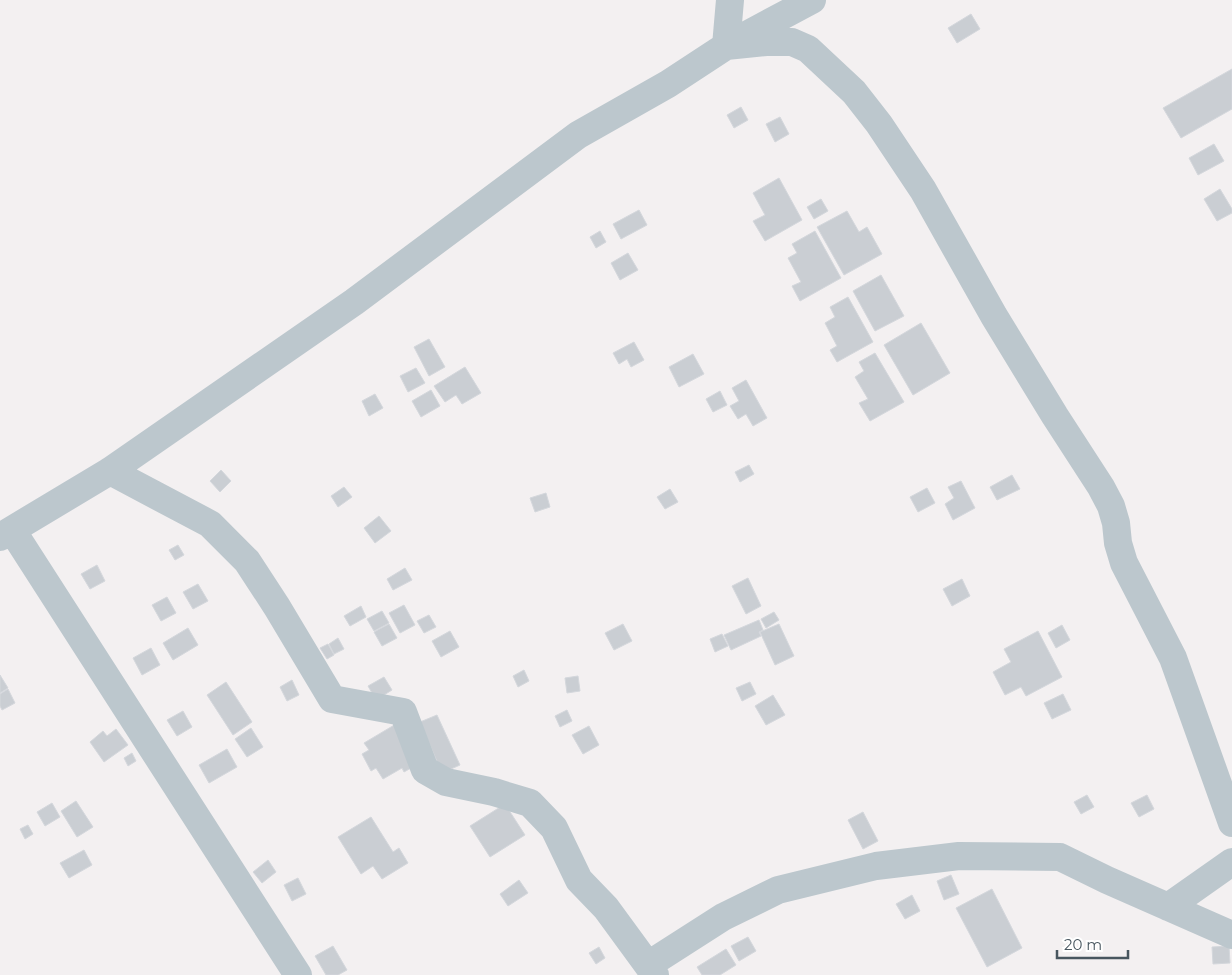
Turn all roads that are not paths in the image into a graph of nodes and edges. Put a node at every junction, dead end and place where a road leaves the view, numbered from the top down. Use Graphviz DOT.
graph roads {
  1 [pos="730,0"];
  2 [pos="812,0"];
  3 [pos="726,46"];
  4 [pos="110,471"];
  5 [pos="6,533"];
  6 [pos="1232,823"];
  7 [pos="1232,862"];
  8 [pos="1168,907"];
  9 [pos="1232,935"];
  10 [pos="651,970"];
  11 [pos="298,975"];
  1 -- 3 [label="street"];
  2 -- 3 [label="street"];
  3 -- 4 [label="street"];
  3 -- 6 [label="street"];
  4 -- 5 [label="street"];
  4 -- 10 [label="street"];
  5 -- 11 [label="street"];
  7 -- 8 [label="street"];
  8 -- 9 [label="street"];
  8 -- 10 [label="street"];
}
